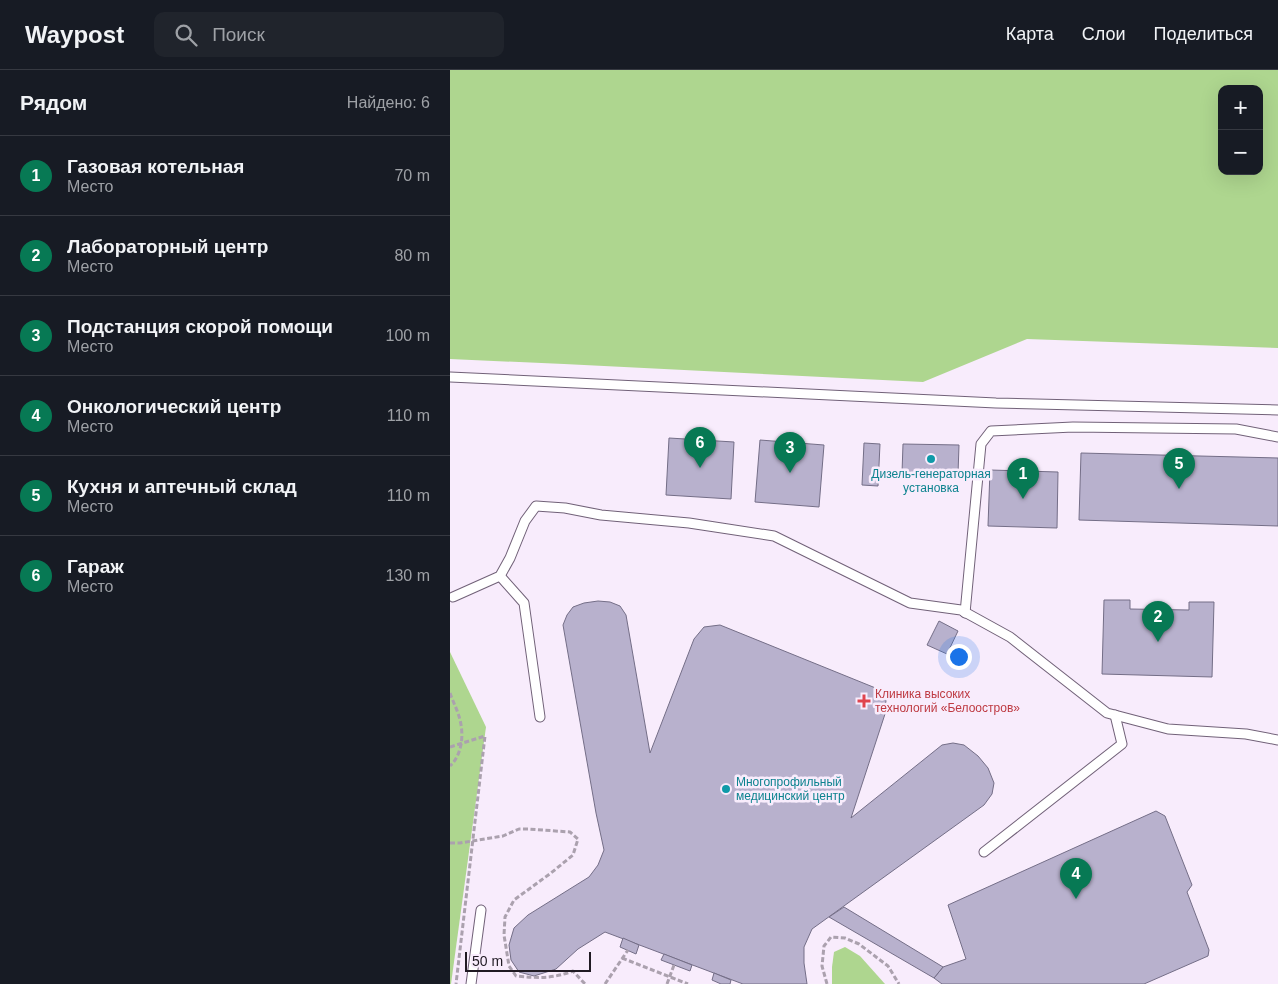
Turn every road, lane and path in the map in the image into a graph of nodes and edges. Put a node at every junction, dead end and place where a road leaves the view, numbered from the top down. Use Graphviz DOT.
graph roads {
  1 [pos="450,377"];
  2 [pos="1278,410"];
  3 [pos="1278,437"];
  4 [pos="500,576"];
  5 [pos="453,597"];
  6 [pos="965,613"];
  7 [pos="450,693"];
  8 [pos="1115,715"];
  9 [pos="540,717"];
  10 [pos="1278,740"];
  11 [pos="462,743"];
  12 [pos="450,747"];
  13 [pos="450,766"];
  14 [pos="473,841"];
  15 [pos="450,843"];
  16 [pos="984,852"];
  17 [pos="481,910"];
  18 [pos="628,950"];
  19 [pos="622,958"];
  20 [pos="674,965"];
  21 [pos="670,977"];
  22 [pos="456,984"];
  23 [pos="471,984"];
  24 [pos="584,984"];
  25 [pos="605,984"];
  26 [pos="667,984"];
  27 [pos="688,984"];
  28 [pos="827,984"];
  29 [pos="899,984"];
  1 -- 2 [label="lane"];
  3 -- 6 [label="lane"];
  4 -- 5 [label="lane"];
  4 -- 6 [label="lane"];
  4 -- 9 [label="lane"];
  6 -- 8 [label="lane"];
  7 -- 11 [label="path"];
  8 -- 10 [label="lane"];
  8 -- 16 [label="lane"];
  11 -- 12 [label="path"];
  11 -- 13 [label="path"];
  11 -- 14 [label="path"];
  14 -- 15 [label="path"];
  14 -- 22 [label="path"];
  14 -- 24 [label="path"];
  17 -- 23 [label="lane"];
  18 -- 19 [label="path"];
  19 -- 21 [label="path"];
  19 -- 25 [label="path"];
  20 -- 21 [label="path"];
  21 -- 26 [label="path"];
  21 -- 27 [label="path"];
  28 -- 29 [label="path"];
}
